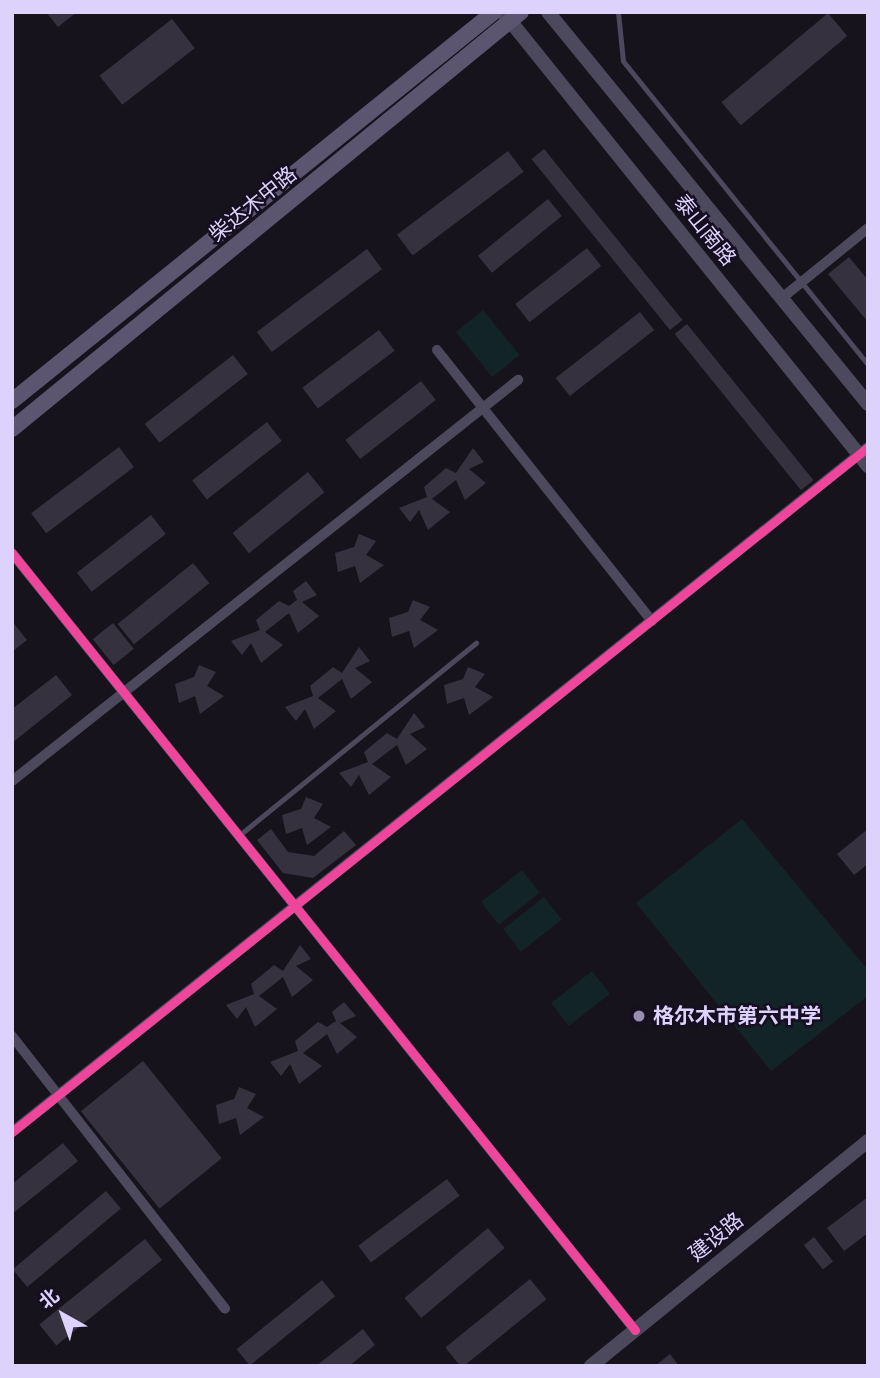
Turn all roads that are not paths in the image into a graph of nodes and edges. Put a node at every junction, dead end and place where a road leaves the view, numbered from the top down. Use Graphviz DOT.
graph roads {
  1 [pos="494,12"];
  2 [pos="548,12"];
  3 [pos="618,12"];
  4 [pos="511,15"];
  5 [pos="868,228"];
  6 [pos="800,282"];
  7 [pos="782,298"];
  8 [pos="437,350"];
  9 [pos="868,365"];
  10 [pos="518,380"];
  11 [pos="12,401"];
  12 [pos="868,404"];
  13 [pos="483,407"];
  14 [pos="12,429"];
  15 [pos="865,456"];
  16 [pos="12,553"];
  17 [pos="652,621"];
  18 [pos="476,643"];
  19 [pos="121,695"];
  20 [pos="12,781"];
  21 [pos="237,837"];
  22 [pos="298,910"];
  23 [pos="12,1036"];
  24 [pos="59,1096"];
  25 [pos="12,1132"];
  26 [pos="868,1141"];
  27 [pos="225,1309"];
  28 [pos="635,1330"];
  29 [pos="591,1366"];
  1 -- 11 [label="main road, 柴达木中路"];
  2 -- 7 [label="street, 泰山南路"];
  3 -- 6 [label="lane"];
  4 -- 14 [label="main road, 柴达木中路"];
  4 -- 15 [label="street, 泰山南路"];
  5 -- 6 [label="street"];
  6 -- 7 [label="street"];
  6 -- 9 [label="lane"];
  7 -- 12 [label="street, 泰山南路"];
  8 -- 13 [label="street"];
  10 -- 13 [label="street"];
  13 -- 17 [label="street"];
  13 -- 19 [label="street"];
  15 -- 17 [label="street"];
  16 -- 19 [label="street"];
  17 -- 22 [label="street"];
  18 -- 21 [label="lane"];
  19 -- 20 [label="street"];
  19 -- 21 [label="street"];
  21 -- 22 [label="street"];
  22 -- 24 [label="street"];
  22 -- 28 [label="street"];
  23 -- 24 [label="street"];
  24 -- 25 [label="street"];
  24 -- 27 [label="street"];
  26 -- 28 [label="street, 建设路"];
  28 -- 29 [label="street, 建设路"];
}
